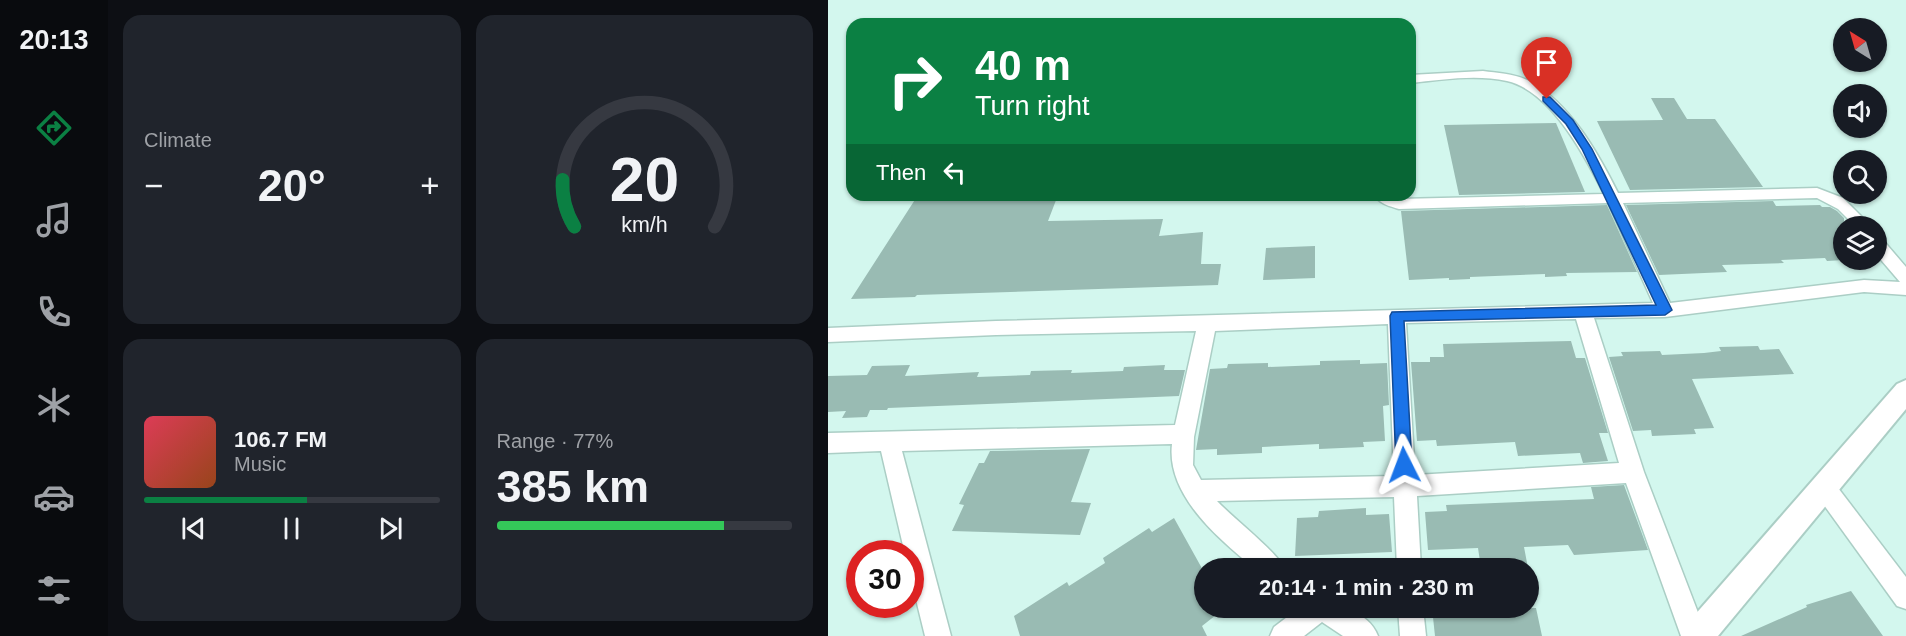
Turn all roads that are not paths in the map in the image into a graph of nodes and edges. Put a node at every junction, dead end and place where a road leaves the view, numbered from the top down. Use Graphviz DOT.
graph roads {
  1 [pos="1416,79"];
  2 [pos="1612,198"];
  3 [pos="1389,201"];
  4 [pos="1855,216"];
  5 [pos="1887,256"];
  6 [pos="1906,278"];
  7 [pos="1906,289"];
  8 [pos="1665,310"];
  9 [pos="1583,311"];
  10 [pos="1397,316"];
  11 [pos="1207,324"];
  12 [pos="828,335"];
  13 [pos="1906,391"];
  14 [pos="1184,434"];
  15 [pos="889,442"];
  16 [pos="828,443"];
  17 [pos="1632,472"];
  18 [pos="1405,486"];
  19 [pos="1824,487"];
  20 [pos="1194,491"];
  21 [pos="1259,558"];
  22 [pos="1409,558"];
  23 [pos="1906,597"];
  24 [pos="1306,618"];
  25 [pos="1339,618"];
  26 [pos="1412,618"];
  27 [pos="938,636"];
  28 [pos="1282,636"];
  29 [pos="1365,636"];
  30 [pos="1413,636"];
  31 [pos="1695,636"];
  1 -- 2 [label="street"];
  2 -- 3 [label="street"];
  2 -- 4 [label="street"];
  2 -- 8 [label="street"];
  5 -- 6 [label="street"];
  7 -- 8 [label="street"];
  8 -- 9 [label="street"];
  9 -- 10 [label="street"];
  9 -- 17 [label="street"];
  10 -- 11 [label="street"];
  10 -- 18 [label="street"];
  11 -- 12 [label="street"];
  11 -- 14 [label="street"];
  13 -- 19 [label="street"];
  14 -- 15 [label="street"];
  14 -- 20 [label="street"];
  15 -- 16 [label="street"];
  15 -- 27 [label="street"];
  17 -- 18 [label="street"];
  17 -- 31 [label="street"];
  18 -- 20 [label="street"];
  18 -- 22 [label="street"];
  19 -- 23 [label="street"];
  19 -- 31 [label="street"];
  20 -- 21 [label="street"];
  24 -- 28 [label="street"];
  25 -- 29 [label="street"];
  26 -- 30 [label="street"];
}
